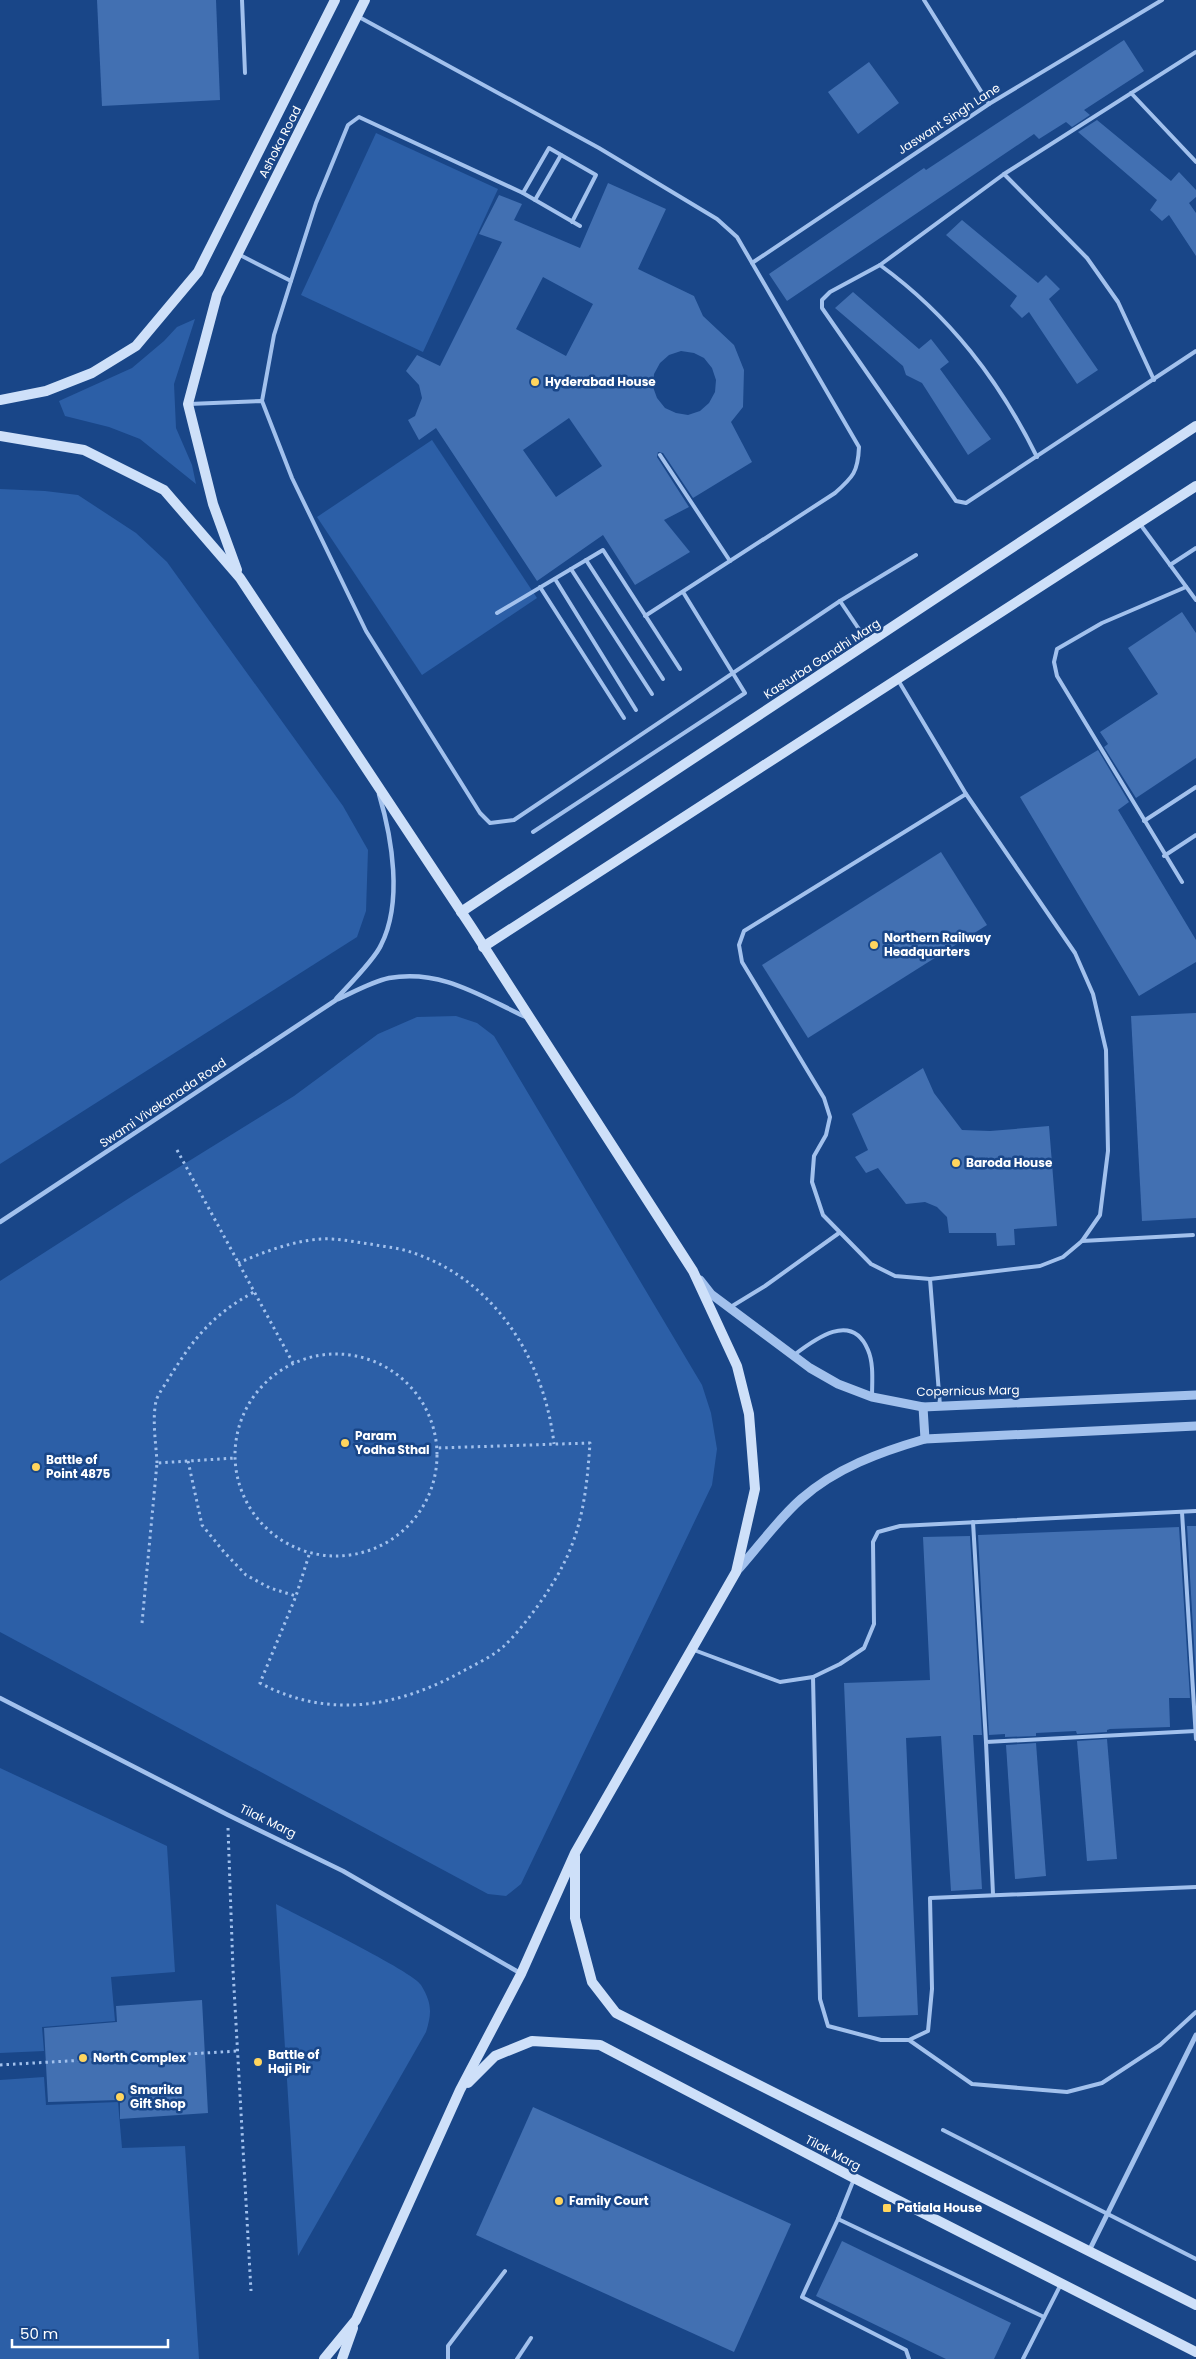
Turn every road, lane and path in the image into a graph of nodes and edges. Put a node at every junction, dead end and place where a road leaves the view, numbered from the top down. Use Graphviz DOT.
graph roads {
  1 [pos="242,0"];
  2 [pos="335,0"];
  3 [pos="365,0"];
  4 [pos="924,0"];
  5 [pos="1162,0"];
  6 [pos="357,16"];
  7 [pos="1196,52"];
  8 [pos="245,73"];
  9 [pos="1131,93"];
  10 [pos="989,104"];
  11 [pos="561,155"];
  12 [pos="1196,162"];
  13 [pos="1004,174"];
  14 [pos="524,193"];
  15 [pos="535,200"];
  16 [pos="572,222"];
  17 [pos="580,226"];
  18 [pos="237,254"];
  19 [pos="752,263"];
  20 [pos="880,265"];
  21 [pos="291,281"];
  22 [pos="1196,351"];
  23 [pos="1154,380"];
  24 [pos="0,400"];
  25 [pos="262,401"];
  26 [pos="188,404"];
  27 [pos="1196,426"];
  28 [pos="0,436"];
  29 [pos="660,456"];
  30 [pos="1037,457"];
  31 [pos="1196,486"];
  32 [pos="1138,522"];
  33 [pos="1196,548"];
  34 [pos="916,555"];
  35 [pos="586,560"];
  36 [pos="730,561"];
  37 [pos="1170,565"];
  38 [pos="571,569"];
  39 [pos="240,578"];
  40 [pos="555,579"];
  41 [pos="1186,587"];
  42 [pos="540,588"];
  43 [pos="683,592"];
  44 [pos="1196,600"];
  45 [pos="840,601"];
  46 [pos="497,613"];
  47 [pos="646,616"];
  48 [pos="868,643"];
  49 [pos="680,669"];
  50 [pos="734,673"];
  51 [pos="897,678"];
  52 [pos="663,680"];
  53 [pos="652,694"];
  54 [pos="636,710"];
  55 [pos="624,718"];
  56 [pos="377,784"];
  57 [pos="1196,787"];
  58 [pos="966,794"];
  59 [pos="1144,821"];
  60 [pos="533,832"];
  61 [pos="1196,835"];
  62 [pos="1164,856"];
  63 [pos="1182,882"];
  64 [pos="461,912"];
  65 [pos="483,947"];
  66 [pos="336,1000"];
  67 [pos="529,1018"];
  68 [pos="177,1150"];
  69 [pos="0,1222"];
  70 [pos="839,1233"];
  71 [pos="1193,1235"];
  72 [pos="1082,1241"];
  73 [pos="238,1263"];
  74 [pos="693,1271"];
  75 [pos="930,1279"];
  76 [pos="254,1292"];
  77 [pos="729,1308"];
  78 [pos="794,1355"];
  79 [pos="293,1363"];
  80 [pos="1196,1394"];
  81 [pos="872,1397"];
  82 [pos="922,1406"];
  83 [pos="940,1406"];
  84 [pos="1196,1426"];
  85 [pos="924,1439"];
  86 [pos="554,1444"];
  87 [pos="437,1448"];
  88 [pos="235,1458"];
  89 [pos="188,1461"];
  90 [pos="157,1463"];
  91 [pos="1196,1511"];
  92 [pos="1182,1512"];
  93 [pos="973,1522"];
  94 [pos="309,1555"];
  95 [pos="736,1572"];
  96 [pos="296,1596"];
  97 [pos="142,1623"];
  98 [pos="692,1649"];
  99 [pos="812,1677"];
  100 [pos="0,1698"];
  101 [pos="1196,1731"];
  102 [pos="1196,1739"];
  103 [pos="986,1742"];
  104 [pos="228,1815"];
  105 [pos="575,1853"];
  106 [pos="1196,1887"];
  107 [pos="993,1894"];
  108 [pos="521,1974"];
  109 [pos="1196,2012"];
  110 [pos="1196,2035"];
  111 [pos="910,2040"];
  112 [pos="238,2051"];
  113 [pos="0,2065"];
  114 [pos="460,2090"];
  115 [pos="943,2130"];
  116 [pos="854,2178"];
  117 [pos="1108,2213"];
  118 [pos="838,2219"];
  119 [pos="1089,2251"];
  120 [pos="1196,2259"];
  121 [pos="505,2270"];
  122 [pos="1062,2282"];
  123 [pos="252,2291"];
  124 [pos="1196,2305"];
  125 [pos="1044,2317"];
  126 [pos="356,2320"];
  127 [pos="531,2338"];
  128 [pos="1196,2352"];
  129 [pos="324,2359"];
  130 [pos="342,2359"];
  131 [pos="448,2359"];
  132 [pos="517,2359"];
  133 [pos="909,2359"];
  134 [pos="1023,2359"];
  1 -- 8 [label="lane"];
  2 -- 24 [label="main road, Ashoka Road"];
  3 -- 6 [label="main road, Ashoka Road"];
  4 -- 10 [label="lane"];
  5 -- 10 [label="lane, Jaswant Singh Lane"];
  6 -- 18 [label="main road, Ashoka Road"];
  6 -- 19 [label="lane"];
  7 -- 9 [label="lane"];
  9 -- 12 [label="lane"];
  9 -- 13 [label="lane"];
  10 -- 19 [label="lane, Jaswant Singh Lane"];
  11 -- 14 [label="lane"];
  11 -- 15 [label="lane"];
  11 -- 16 [label="lane"];
  13 -- 20 [label="lane"];
  13 -- 23 [label="lane"];
  14 -- 15 [label="lane"];
  14 -- 21 [label="lane"];
  15 -- 16 [label="lane"];
  16 -- 17 [label="lane"];
  18 -- 21 [label="lane"];
  18 -- 26 [label="main road, Ashoka Road"];
  19 -- 36 [label="lane"];
  20 -- 30 [label="lane"];
  20 -- 30 [label="lane"];
  21 -- 25 [label="lane"];
  22 -- 23 [label="lane"];
  23 -- 30 [label="lane"];
  25 -- 26 [label="lane"];
  25 -- 50 [label="lane"];
  26 -- 39 [label="main road"];
  27 -- 48 [label="main road, Kasturba Gandhi Marg"];
  28 -- 39 [label="main road"];
  29 -- 36 [label="lane"];
  31 -- 32 [label="main road"];
  32 -- 37 [label="lane"];
  32 -- 51 [label="main road"];
  33 -- 37 [label="lane"];
  34 -- 45 [label="lane"];
  35 -- 38 [label="lane"];
  35 -- 47 [label="lane"];
  35 -- 52 [label="lane"];
  36 -- 43 [label="lane"];
  37 -- 41 [label="lane"];
  38 -- 40 [label="lane"];
  38 -- 53 [label="lane"];
  39 -- 56 [label="main road"];
  40 -- 42 [label="lane"];
  40 -- 54 [label="lane"];
  41 -- 44 [label="lane"];
  41 -- 59 [label="lane"];
  42 -- 46 [label="lane"];
  42 -- 55 [label="lane"];
  43 -- 47 [label="lane"];
  43 -- 50 [label="lane"];
  45 -- 48 [label="lane"];
  45 -- 50 [label="lane"];
  47 -- 49 [label="lane"];
  48 -- 64 [label="main road, Kasturba Gandhi Marg"];
  50 -- 60 [label="lane"];
  51 -- 58 [label="lane"];
  51 -- 65 [label="main road"];
  56 -- 64 [label="main road"];
  56 -- 66 [label="street"];
  57 -- 59 [label="lane"];
  58 -- 70 [label="lane"];
  58 -- 72 [label="lane"];
  59 -- 62 [label="lane"];
  61 -- 62 [label="lane"];
  62 -- 63 [label="lane"];
  64 -- 65 [label="main road"];
  65 -- 67 [label="main road"];
  66 -- 67 [label="street"];
  66 -- 69 [label="street, Swami Vivekanada Road"];
  67 -- 74 [label="main road"];
  68 -- 73 [label="path"];
  70 -- 75 [label="lane"];
  70 -- 77 [label="lane"];
  71 -- 72 [label="lane"];
  72 -- 75 [label="lane"];
  73 -- 76 [label="path"];
  73 -- 86 [label="path"];
  74 -- 77 [label="street, Copernicus Marg"];
  74 -- 95 [label="main road"];
  75 -- 83 [label="lane"];
  76 -- 79 [label="path"];
  76 -- 90 [label="path"];
  77 -- 78 [label="street, Copernicus Marg"];
  78 -- 81 [label="street, Copernicus Marg"];
  78 -- 81 [label="lane"];
  79 -- 87 [label="path"];
  79 -- 88 [label="path"];
  80 -- 83 [label="street, Copernicus Marg"];
  81 -- 82 [label="street, Copernicus Marg"];
  82 -- 83 [label="street, Copernicus Marg"];
  82 -- 85 [label="street"];
  84 -- 85 [label="street"];
  85 -- 95 [label="street"];
  86 -- 87 [label="path"];
  86 -- 96 [label="path"];
  87 -- 94 [label="path"];
  88 -- 89 [label="path"];
  88 -- 94 [label="path"];
  89 -- 90 [label="path"];
  89 -- 96 [label="path"];
  90 -- 97 [label="path"];
  91 -- 92 [label="lane"];
  92 -- 93 [label="lane"];
  92 -- 101 [label="lane"];
  93 -- 99 [label="lane"];
  93 -- 103 [label="lane"];
  94 -- 96 [label="path"];
  95 -- 98 [label="main road"];
  98 -- 99 [label="lane"];
  98 -- 105 [label="main road"];
  99 -- 111 [label="lane"];
  100 -- 104 [label="street, Tilak Marg"];
  101 -- 102 [label="lane"];
  101 -- 103 [label="lane"];
  103 -- 107 [label="lane"];
  104 -- 108 [label="street, Tilak Marg"];
  104 -- 112 [label="path"];
  105 -- 108 [label="main road"];
  105 -- 119 [label="main road"];
  106 -- 107 [label="lane"];
  107 -- 111 [label="lane"];
  108 -- 114 [label="main road"];
  109 -- 111 [label="lane"];
  110 -- 117 [label="street"];
  112 -- 113 [label="path"];
  112 -- 123 [label="path"];
  114 -- 116 [label="main road, Tilak Marg"];
  114 -- 126 [label="main road"];
  115 -- 117 [label="lane"];
  116 -- 118 [label="lane"];
  116 -- 122 [label="main road, Tilak Marg"];
  117 -- 119 [label="street"];
  117 -- 120 [label="lane"];
  118 -- 125 [label="lane"];
  118 -- 133 [label="lane"];
  119 -- 124 [label="main road"];
  121 -- 131 [label="lane"];
  122 -- 125 [label="lane"];
  122 -- 128 [label="main road, Tilak Marg"];
  125 -- 134 [label="lane"];
  126 -- 129 [label="main road"];
  126 -- 130 [label="main road"];
  127 -- 132 [label="lane"];
}
